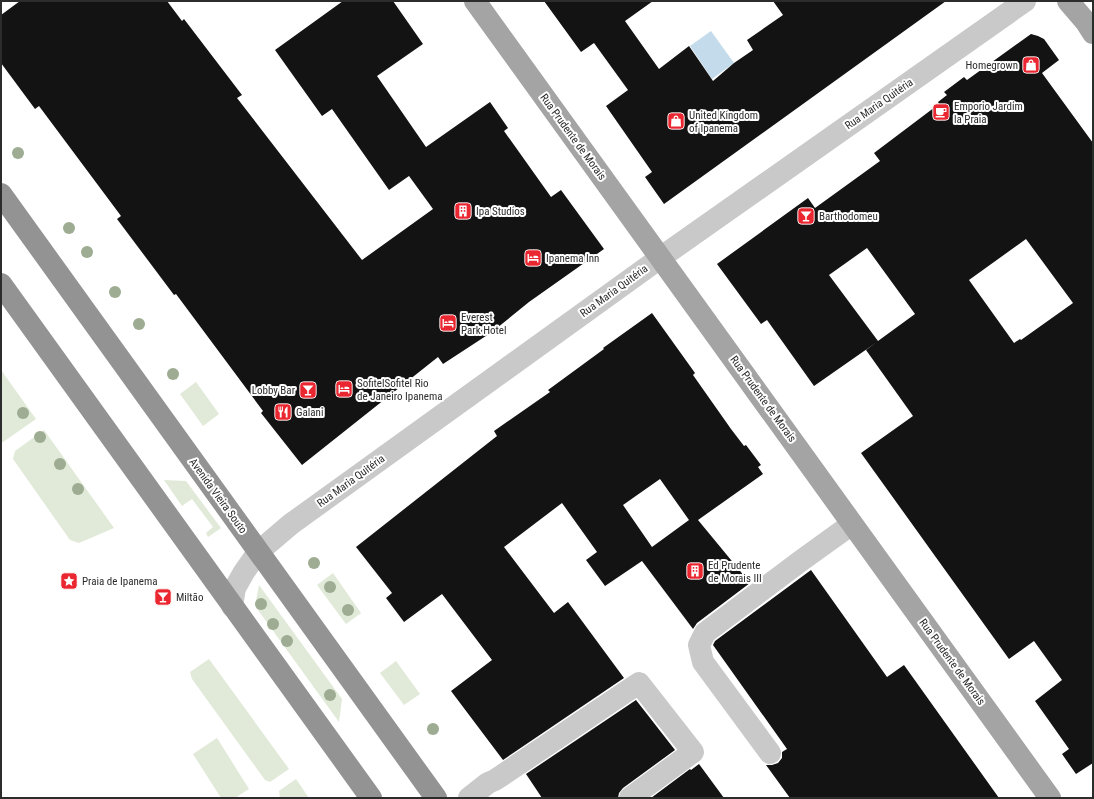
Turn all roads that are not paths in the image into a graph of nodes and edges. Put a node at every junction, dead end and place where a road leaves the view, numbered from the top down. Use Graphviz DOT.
graph roads {
  1 [pos="475,1"];
  2 [pos="1025,1"];
  3 [pos="1068,1"];
  4 [pos="1093,33"];
  5 [pos="1,194"];
  6 [pos="660,258"];
  7 [pos="1,284"];
  8 [pos="852,524"];
  9 [pos="258,552"];
  10 [pos="232,606"];
  11 [pos="770,753"];
  12 [pos="371,798"];
  13 [pos="436,798"];
  14 [pos="469,798"];
  15 [pos="630,798"];
  16 [pos="1050,798"];
  1 -- 6 [label="main road, Rua Prudente de Morais"];
  2 -- 6 [label="street, Rua Maria Quitéria"];
  3 -- 4 [label="main road"];
  5 -- 9 [label="highway, Avenida Vieira Souto"];
  6 -- 8 [label="main road, Rua Prudente de Morais"];
  6 -- 9 [label="street, Rua Maria Quitéria"];
  7 -- 10 [label="highway"];
  8 -- 11 [label="street"];
  8 -- 16 [label="main road, Rua Prudente de Morais"];
  9 -- 10 [label="street, Rua Maria Quitéria"];
  9 -- 13 [label="highway, Avenida Vieira Souto"];
  10 -- 12 [label="highway"];
  14 -- 15 [label="street"];
}
